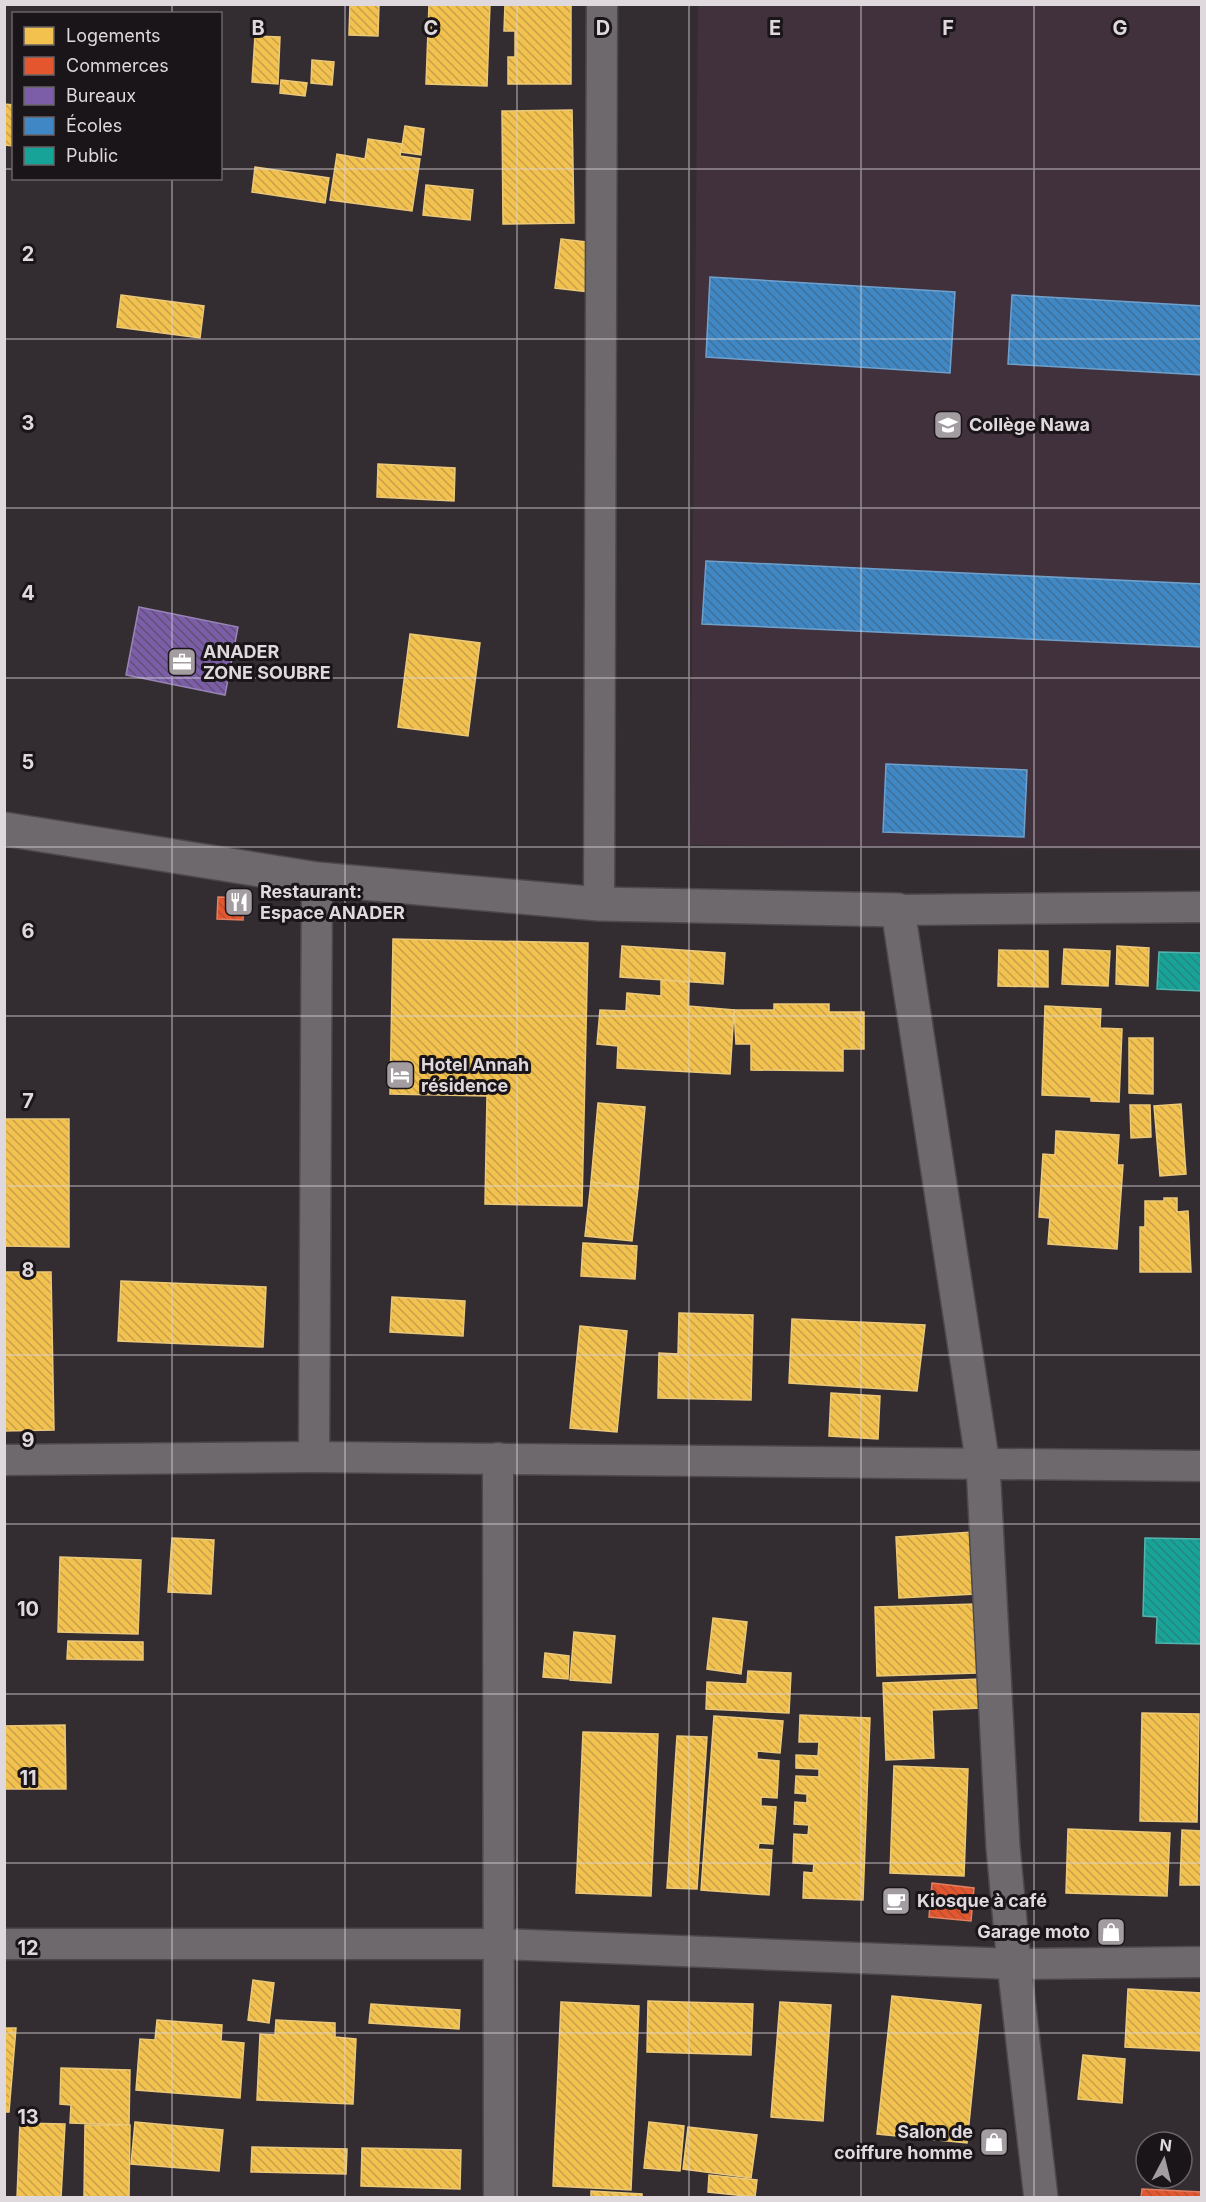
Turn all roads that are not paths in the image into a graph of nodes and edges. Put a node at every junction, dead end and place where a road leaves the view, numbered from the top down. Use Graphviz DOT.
graph roads {
  1 [pos="602,4"];
  2 [pos="4,829"];
  3 [pos="317,879"];
  4 [pos="599,904"];
  5 [pos="1202,907"];
  6 [pos="898,910"];
  7 [pos="314,1457"];
  8 [pos="498,1458"];
  9 [pos="4,1460"];
  10 [pos="983,1465"];
  11 [pos="1202,1466"];
  12 [pos="4,1944"];
  13 [pos="499,1944"];
  14 [pos="1202,1962"];
  15 [pos="1014,1964"];
  16 [pos="499,2198"];
  17 [pos="1041,2198"];
  1 -- 4 [label="street"];
  2 -- 3 [label="street"];
  3 -- 4 [label="street"];
  3 -- 7 [label="street"];
  4 -- 6 [label="street"];
  5 -- 6 [label="street"];
  6 -- 10 [label="street"];
  7 -- 8 [label="street"];
  7 -- 9 [label="street"];
  8 -- 10 [label="street"];
  8 -- 13 [label="street"];
  10 -- 11 [label="street"];
  10 -- 15 [label="street"];
  12 -- 13 [label="street"];
  13 -- 15 [label="street"];
  13 -- 16 [label="street"];
  14 -- 15 [label="street"];
  15 -- 17 [label="street"];
}
